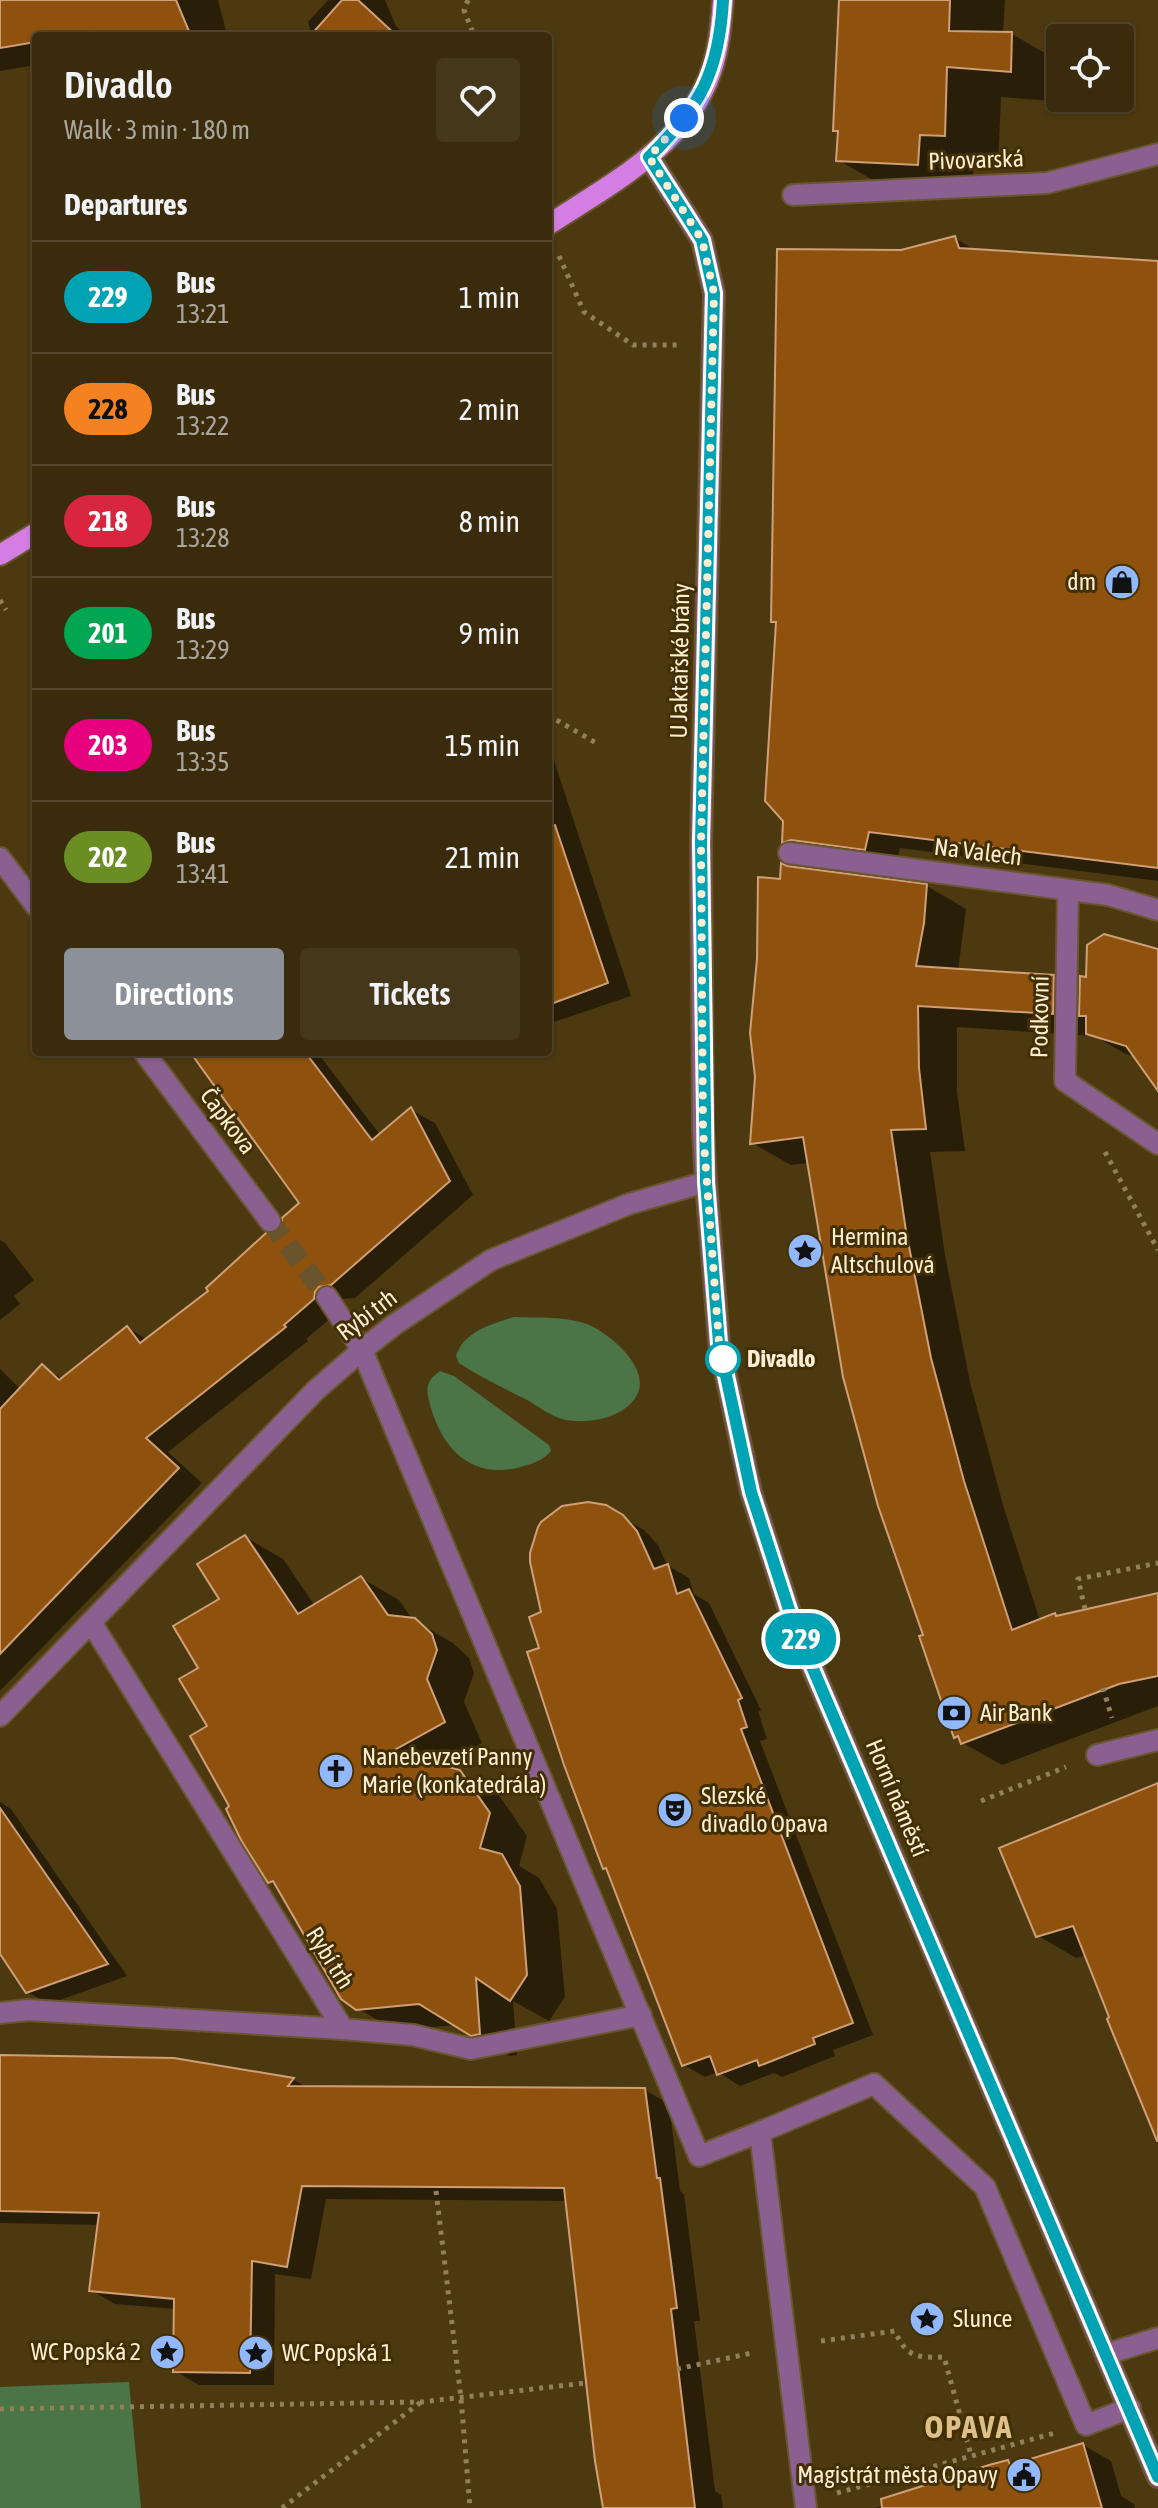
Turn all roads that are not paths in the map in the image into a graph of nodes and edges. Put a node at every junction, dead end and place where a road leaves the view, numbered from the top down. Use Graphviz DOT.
graph roads {
  1 [pos="723,0"];
  2 [pos="1158,154"];
  3 [pos="649,157"];
  4 [pos="793,195"];
  5 [pos="552,233"];
  6 [pos="32,535"];
  7 [pos="0,555"];
  8 [pos="789,853"];
  9 [pos="0,858"];
  10 [pos="1068,890"];
  11 [pos="32,901"];
  12 [pos="1158,910"];
  13 [pos="147,1056"];
  14 [pos="1158,1144"];
  15 [pos="706,1182"];
  16 [pos="270,1221"];
  17 [pos="327,1297"];
  18 [pos="362,1350"];
  19 [pos="91,1622"];
  20 [pos="0,1716"];
  21 [pos="1158,1740"];
  22 [pos="1097,1755"];
  23 [pos="0,2013"];
  24 [pos="641,2015"];
  25 [pos="343,2029"];
  26 [pos="760,2132"];
  27 [pos="1158,2338"];
  28 [pos="1107,2354"];
  29 [pos="1130,2408"];
  30 [pos="1158,2477"];
  31 [pos="805,2505"];
  1 -- 3 [label="main road"];
  2 -- 4 [label="street, Pivovarská"];
  3 -- 5 [label="main road"];
  3 -- 15 [label="street, U Jaktařské brány"];
  6 -- 7 [label="main road"];
  8 -- 10 [label="street, Na Valech"];
  9 -- 11 [label="street"];
  10 -- 12 [label="street, Na Valech"];
  10 -- 14 [label="street, Podkovní"];
  13 -- 16 [label="street, Čapkova"];
  15 -- 18 [label="street, Rybí trh"];
  15 -- 28 [label="street, Horní náměstí"];
  17 -- 18 [label="street"];
  18 -- 19 [label="street, Rybí trh"];
  18 -- 24 [label="street"];
  19 -- 20 [label="street, Rybí trh"];
  19 -- 25 [label="street, Rybí trh"];
  21 -- 22 [label="street"];
  23 -- 25 [label="street, Rybí trh"];
  24 -- 25 [label="street"];
  24 -- 26 [label="street"];
  26 -- 29 [label="street"];
  26 -- 31 [label="street"];
  27 -- 28 [label="street"];
  28 -- 29 [label="street, Horní náměstí"];
  29 -- 30 [label="street, Horní náměstí"];
}
